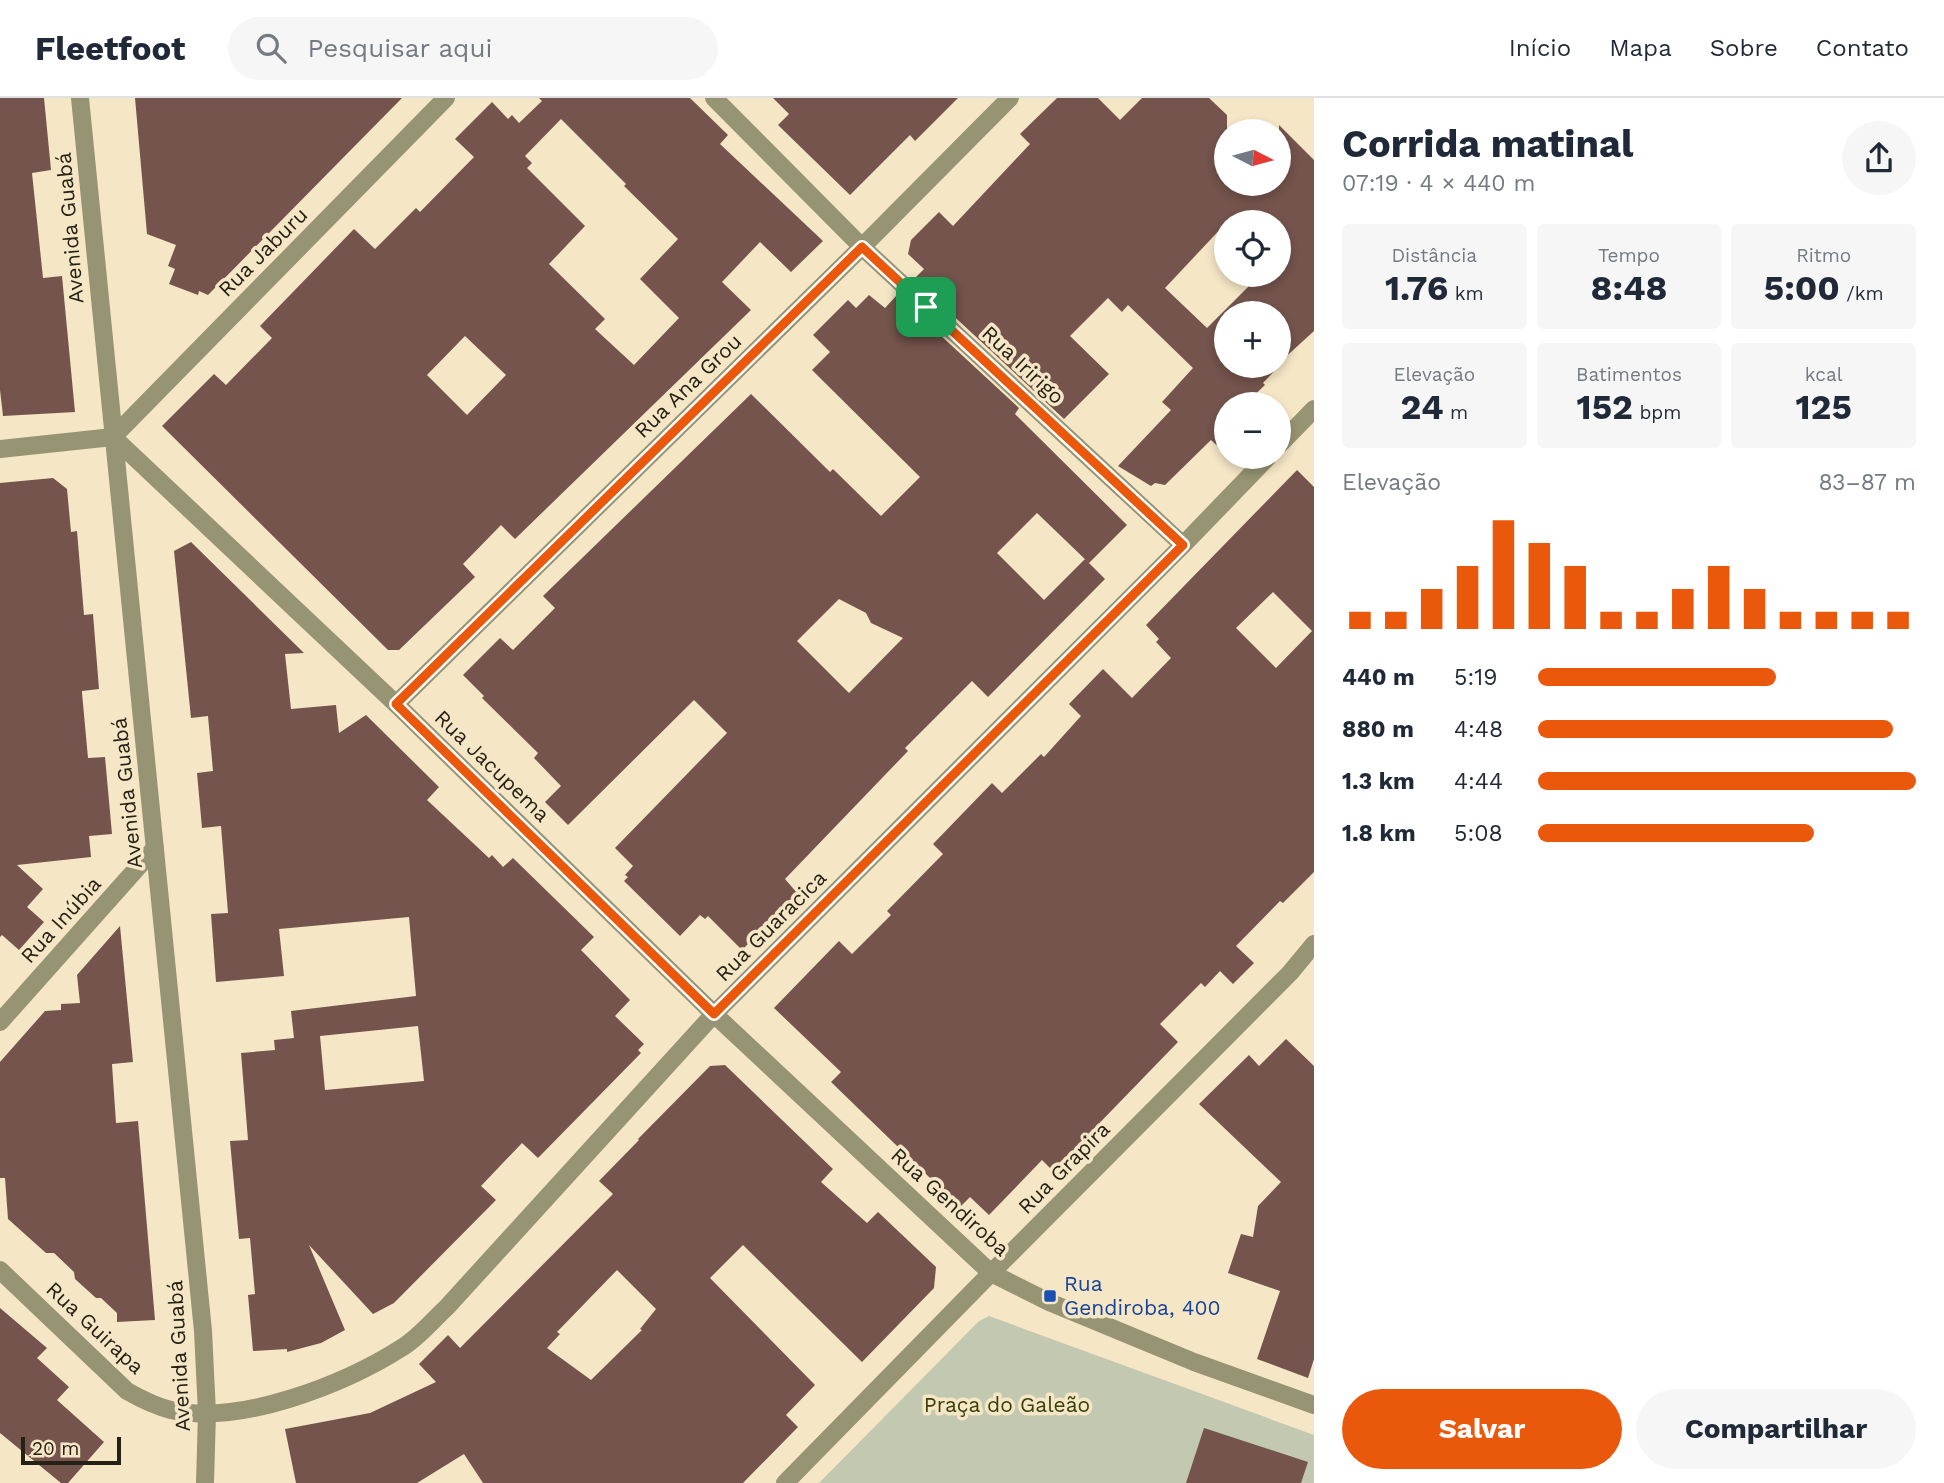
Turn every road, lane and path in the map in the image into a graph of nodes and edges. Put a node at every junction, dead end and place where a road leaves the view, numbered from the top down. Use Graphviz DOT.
graph roads {
  1 [pos="80,98"];
  2 [pos="446,98"];
  3 [pos="714,98"];
  4 [pos="1010,98"];
  5 [pos="862,247"];
  6 [pos="1314,409"];
  7 [pos="1291,433"];
  8 [pos="113,437"];
  9 [pos="0,449"];
  10 [pos="1256,469"];
  11 [pos="1183,545"];
  12 [pos="396,704"];
  13 [pos="155,848"];
  14 [pos="1314,944"];
  15 [pos="714,1014"];
  16 [pos="0,1022"];
  17 [pos="0,1270"];
  18 [pos="990,1273"];
  19 [pos="1314,1405"];
  20 [pos="207,1413"];
  21 [pos="205,1483"];
  22 [pos="785,1483"];
  1 -- 8 [label="street, Avenida Guabá"];
  2 -- 8 [label="street, Rua Jaburu"];
  3 -- 5 [label="street, Rua Iririgo"];
  4 -- 5 [label="street, Rua Ana Grou"];
  5 -- 11 [label="street, Rua Iririgo"];
  5 -- 12 [label="street, Rua Ana Grou"];
  6 -- 7 [label="street"];
  8 -- 9 [label="street"];
  8 -- 12 [label="street, Rua Jacupema"];
  8 -- 13 [label="street, Avenida Guabá"];
  10 -- 11 [label="street, Rua Guaracica"];
  11 -- 15 [label="street, Rua Guaracica"];
  12 -- 15 [label="street, Rua Jacupema"];
  13 -- 16 [label="street, Rua Inúbia"];
  13 -- 20 [label="street, Avenida Guabá"];
  14 -- 18 [label="street, Rua Grapira"];
  15 -- 18 [label="street, Rua Gendiroba"];
  15 -- 20 [label="street, Rua Guaracica"];
  17 -- 20 [label="street, Rua Guirapa"];
  18 -- 19 [label="street, Rua Gendiroba"];
  18 -- 22 [label="street, Rua Grapira"];
  20 -- 21 [label="street, Avenida Guabá"];
}
